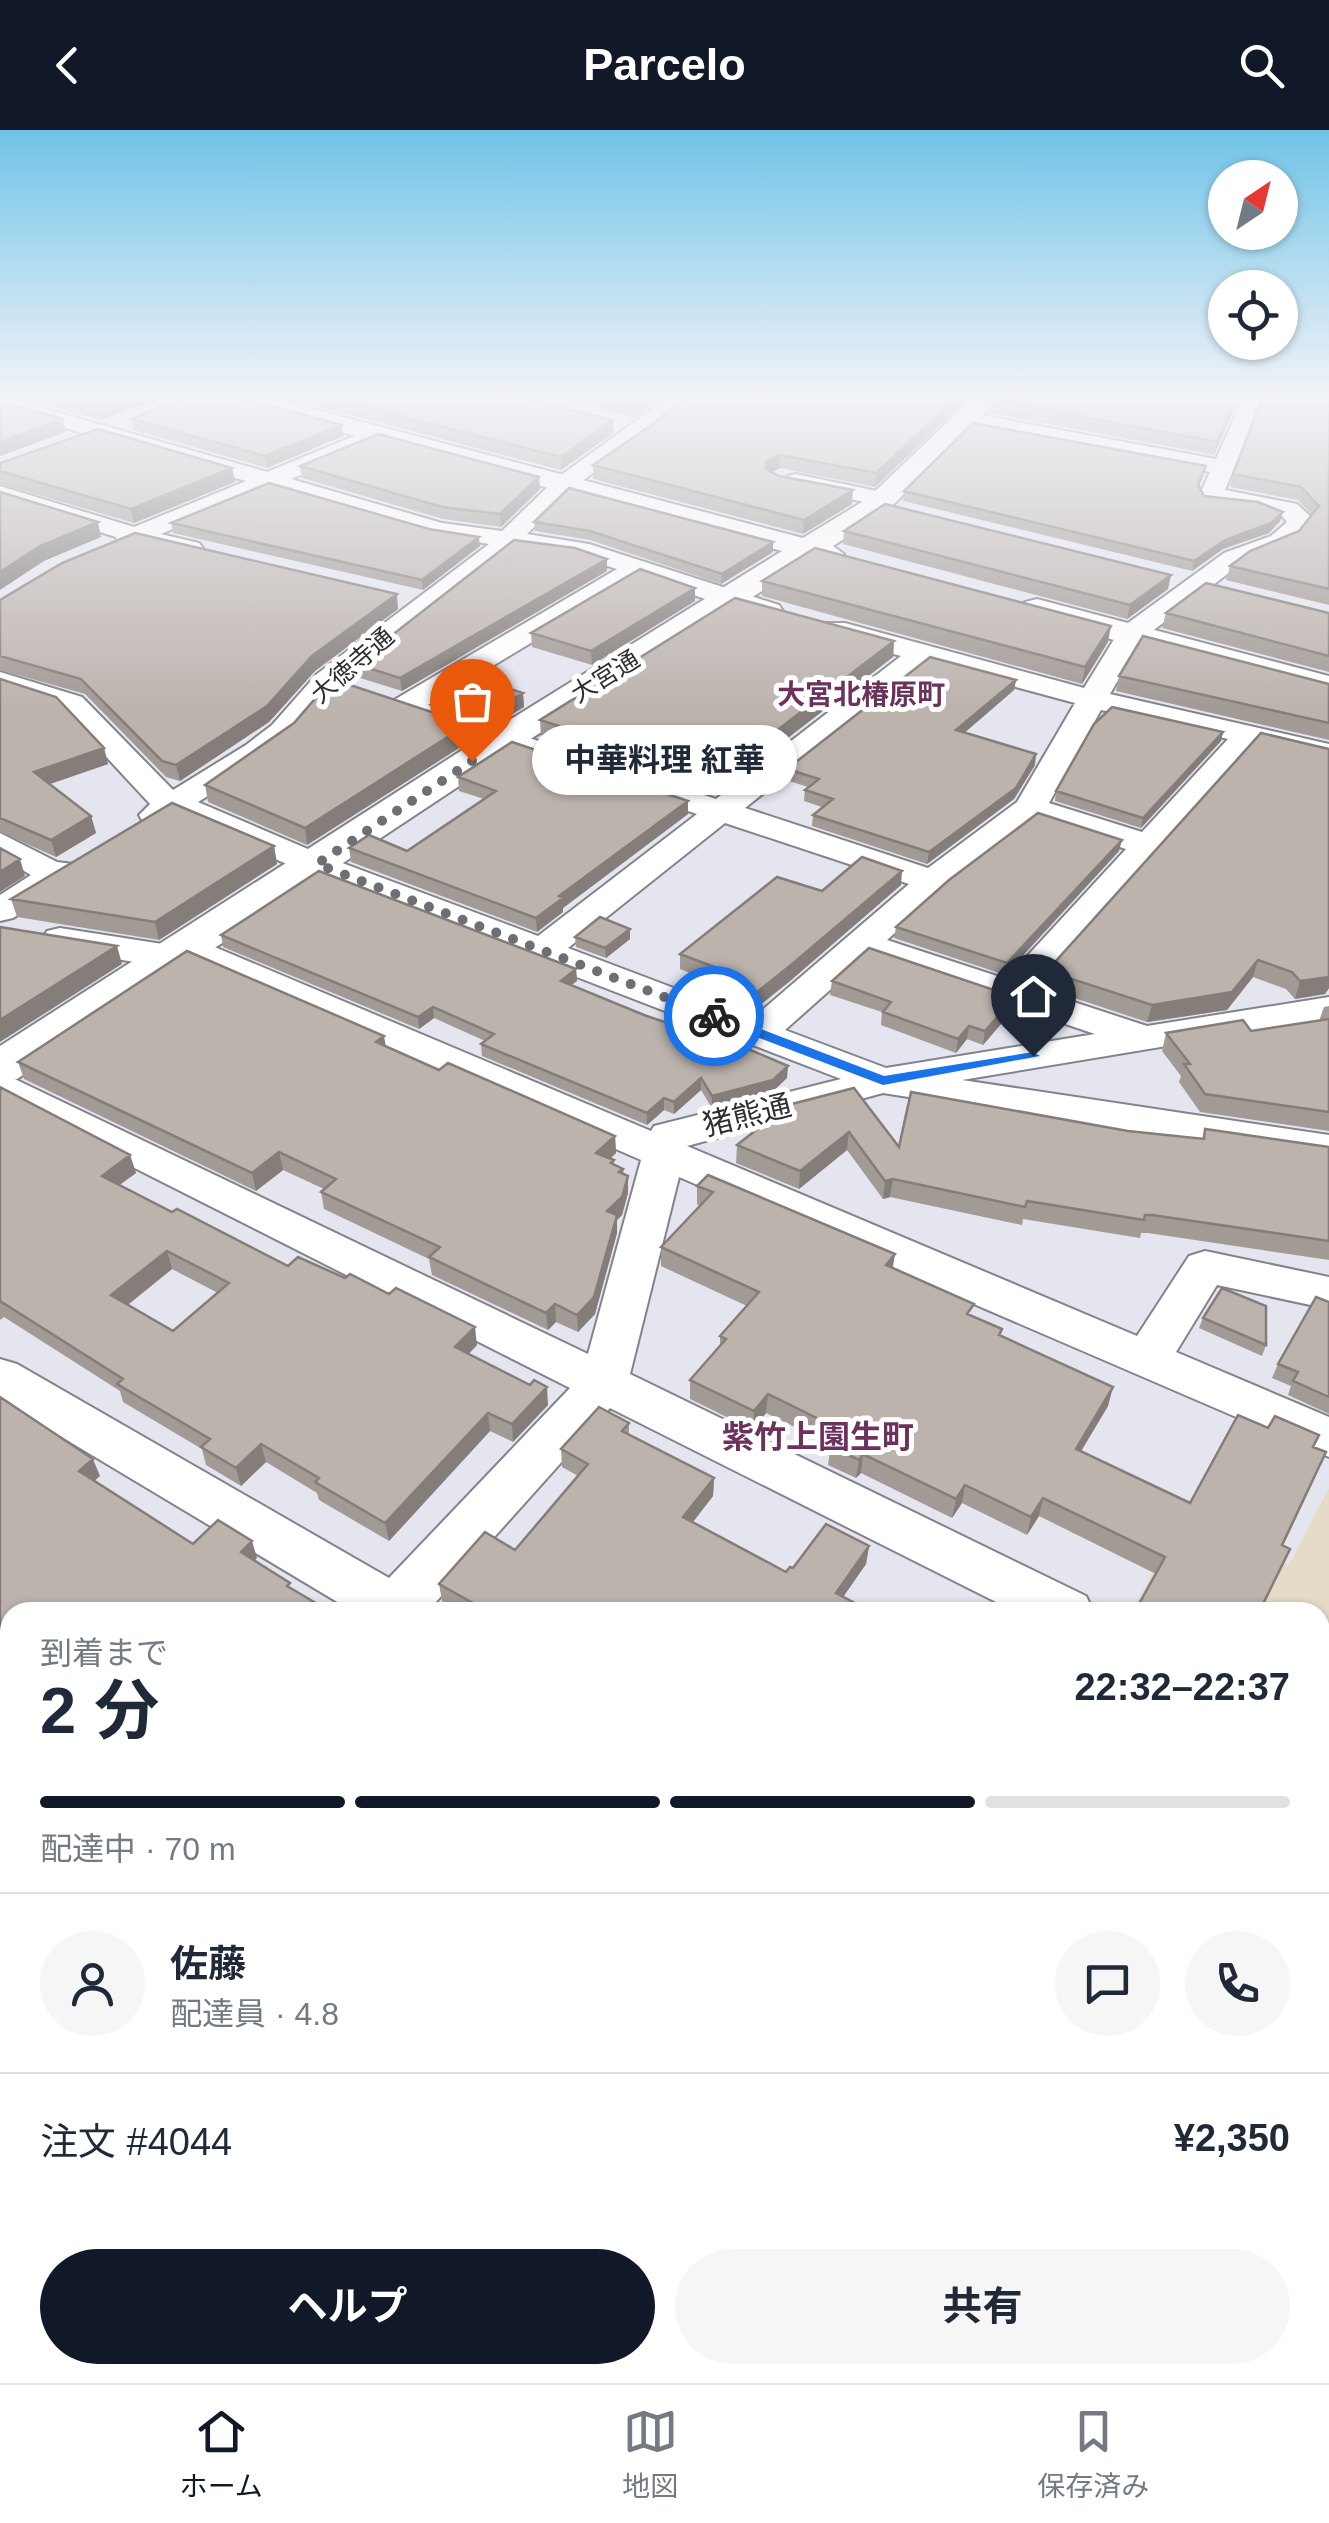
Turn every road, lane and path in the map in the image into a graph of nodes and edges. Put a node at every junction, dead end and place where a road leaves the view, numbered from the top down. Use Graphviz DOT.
graph roads {
  1 [pos="20,499"];
  2 [pos="222,499"];
  3 [pos="333,499"];
  4 [pos="548,499"];
  5 [pos="625,499"];
  6 [pos="864,499"];
  7 [pos="893,499"];
  8 [pos="1241,499"];
  9 [pos="888,505"];
  10 [pos="45,507"];
  11 [pos="15,522"];
  12 [pos="134,536"];
  13 [pos="506,538"];
  14 [pos="805,548"];
  15 [pos="102,549"];
  16 [pos="212,554"];
  17 [pos="849,559"];
  18 [pos="636,569"];
  19 [pos="1161,576"];
  20 [pos="1198,585"];
  21 [pos="387,594"];
  22 [pos="1235,594"];
  23 [pos="727,599"];
  24 [pos="1000,599"];
  25 [pos="426,603"];
  26 [pos="1131,634"];
  27 [pos="921,654"];
  28 [pos="327,680"];
  29 [pos="0,681"];
  30 [pos="1329,687"];
  31 [pos="1092,700"];
  32 [pos="405,706"];
  33 [pos="1248,735"];
  34 [pos="505,739"];
  35 [pos="1329,753"];
  36 [pos="175,804"];
  37 [pos="1030,808"];
  38 [pos="720,810"];
  39 [pos="136,827"];
  40 [pos="0,843"];
  41 [pos="1149,845"];
  42 [pos="91,853"];
  43 [pos="317,864"];
  44 [pos="54,875"];
  45 [pos="933,881"];
  46 [pos="0,910"];
  47 [pos="0,929"];
  48 [pos="860,943"];
  49 [pos="543,950"];
  50 [pos="178,953"];
  51 [pos="1013,994"];
  52 [pos="1329,1008"];
  53 [pos="758,1033"];
  54 [pos="1145,1038"];
  55 [pos="0,1068"];
  56 [pos="883,1081"];
  57 [pos="0,1084"];
  58 [pos="1329,1149"];
  59 [pos="665,1154"];
  60 [pos="1329,1293"];
  61 [pos="1147,1360"];
  62 [pos="0,1377"];
  63 [pos="604,1383"];
  64 [pos="1329,1438"];
  65 [pos="380,1602"];
  66 [pos="403,1602"];
  67 [pos="1047,1602"];
  1 -- 10 [label="street"];
  2 -- 12 [label="street"];
  3 -- 13 [label="street"];
  4 -- 13 [label="street, 大徳寺通"];
  5 -- 14 [label="street"];
  6 -- 9 [label="street"];
  7 -- 9 [label="street, 大宮通"];
  8 -- 20 [label="street"];
  9 -- 14 [label="street, 大宮通"];
  10 -- 11 [label="street"];
  10 -- 12 [label="street"];
  12 -- 15 [label="street"];
  12 -- 16 [label="street"];
  13 -- 18 [label="street"];
  13 -- 25 [label="street, 大徳寺通"];
  14 -- 17 [label="street"];
  14 -- 23 [label="street, 大宮通"];
  18 -- 23 [label="street"];
  18 -- 32 [label="street"];
  19 -- 20 [label="street"];
  20 -- 22 [label="street"];
  20 -- 26 [label="street"];
  21 -- 25 [label="street"];
  23 -- 27 [label="street"];
  23 -- 34 [label="street, 大宮通"];
  24 -- 26 [label="street"];
  25 -- 28 [label="street, 大徳寺通"];
  26 -- 30 [label="street"];
  26 -- 31 [label="street"];
  27 -- 31 [label="street"];
  27 -- 38 [label="street"];
  28 -- 32 [label="street"];
  28 -- 36 [label="street, 大徳寺通"];
  29 -- 36 [label="street"];
  31 -- 33 [label="street"];
  31 -- 37 [label="street"];
  32 -- 34 [label="street"];
  33 -- 35 [label="street"];
  33 -- 41 [label="street"];
  34 -- 38 [label="street"];
  34 -- 43 [label="street, 大宮通"];
  36 -- 39 [label="street, 大徳寺通"];
  36 -- 43 [label="street"];
  37 -- 41 [label="street"];
  37 -- 45 [label="street"];
  38 -- 45 [label="street"];
  38 -- 49 [label="street"];
  40 -- 44 [label="street"];
  41 -- 51 [label="street"];
  42 -- 44 [label="street"];
  43 -- 49 [label="street"];
  43 -- 50 [label="street, 大宮通"];
  44 -- 46 [label="street"];
  45 -- 48 [label="street"];
  47 -- 50 [label="street"];
  48 -- 51 [label="street"];
  48 -- 53 [label="street"];
  49 -- 53 [label="street"];
  50 -- 55 [label="street, 大宮通"];
  50 -- 59 [label="street"];
  51 -- 54 [label="street"];
  52 -- 54 [label="street, 猪熊通"];
  53 -- 56 [label="street"];
  54 -- 56 [label="street, 猪熊通"];
  56 -- 58 [label="street"];
  56 -- 59 [label="street, 猪熊通"];
  57 -- 63 [label="street"];
  59 -- 61 [label="street"];
  59 -- 63 [label="street, 猪熊通"];
  60 -- 61 [label="street"];
  61 -- 64 [label="street"];
  62 -- 65 [label="street"];
  63 -- 66 [label="street, 猪熊通"];
  63 -- 67 [label="street"];
}
